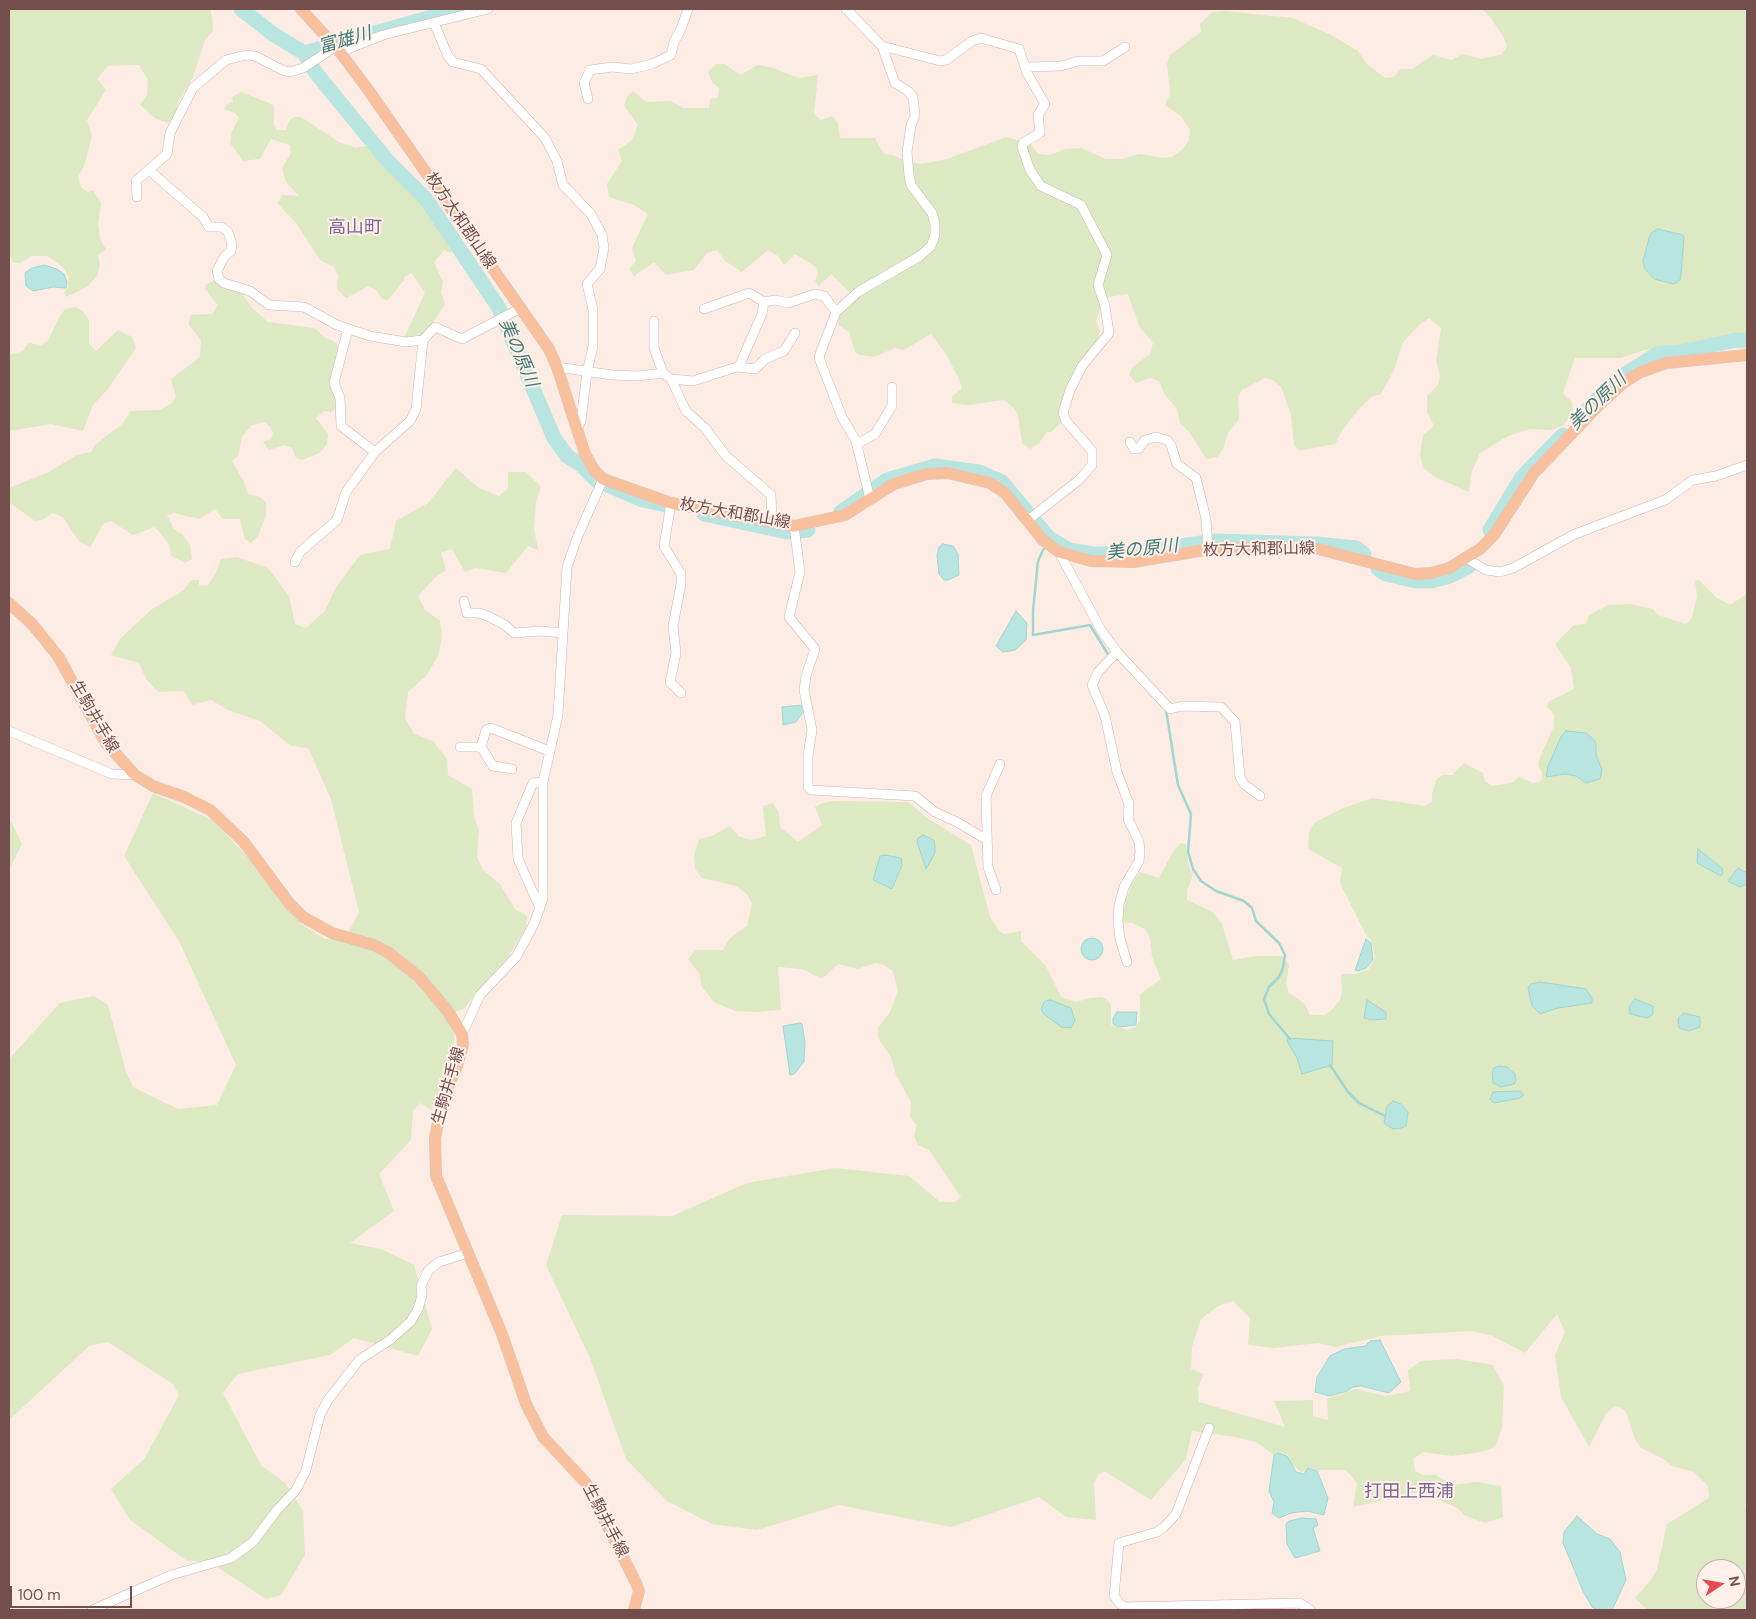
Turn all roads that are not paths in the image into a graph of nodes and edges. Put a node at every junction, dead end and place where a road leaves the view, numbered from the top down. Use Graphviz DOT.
graph roads {
  1 [pos="301,9"];
  2 [pos="443,9"];
  3 [pos="488,9"];
  4 [pos="688,9"];
  5 [pos="846,9"];
  6 [pos="444,20"];
  7 [pos="434,23"];
  8 [pos="882,46"];
  9 [pos="1125,47"];
  10 [pos="338,50"];
  11 [pos="1027,67"];
  12 [pos="588,99"];
  13 [pos="149,170"];
  14 [pos="137,197"];
  15 [pos="764,302"];
  16 [pos="704,309"];
  17 [pos="514,312"];
  18 [pos="836,312"];
  19 [pos="654,320"];
  20 [pos="348,329"];
  21 [pos="795,333"];
  22 [pos="423,340"];
  23 [pos="1747,355"];
  24 [pos="557,367"];
  25 [pos="737,367"];
  26 [pos="587,372"];
  27 [pos="663,373"];
  28 [pos="671,380"];
  29 [pos="892,387"];
  30 [pos="576,431"];
  31 [pos="1130,442"];
  32 [pos="856,444"];
  33 [pos="375,452"];
  34 [pos="1747,465"];
  35 [pos="601,483"];
  36 [pos="870,499"];
  37 [pos="671,503"];
  38 [pos="1028,520"];
  39 [pos="772,522"];
  40 [pos="794,526"];
  41 [pos="1208,549"];
  42 [pos="1059,552"];
  43 [pos="1466,558"];
  44 [pos="295,562"];
  45 [pos="464,601"];
  46 [pos="9,603"];
  47 [pos="563,633"];
  48 [pos="1116,652"];
  49 [pos="681,693"];
  50 [pos="9,731"];
  51 [pos="460,747"];
  52 [pos="481,747"];
  53 [pos="549,751"];
  54 [pos="1000,764"];
  55 [pos="512,769"];
  56 [pos="135,775"];
  57 [pos="544,782"];
  58 [pos="1260,796"];
  59 [pos="987,840"];
  60 [pos="996,890"];
  61 [pos="540,908"];
  62 [pos="1127,962"];
  63 [pos="462,1034"];
  64 [pos="468,1253"];
  65 [pos="1209,1428"];
  66 [pos="92,1610"];
  67 [pos="634,1610"];
  68 [pos="1310,1610"];
  1 -- 10 [label="main road, 枚方大和郡山線"];
  2 -- 6 [label="street"];
  3 -- 6 [label="street"];
  4 -- 12 [label="street"];
  5 -- 8 [label="street"];
  6 -- 7 [label="street"];
  7 -- 10 [label="street"];
  7 -- 26 [label="street"];
  8 -- 11 [label="street"];
  8 -- 18 [label="street"];
  9 -- 11 [label="street"];
  10 -- 13 [label="street"];
  10 -- 17 [label="main road, 枚方大和郡山線"];
  11 -- 38 [label="street"];
  13 -- 14 [label="street"];
  13 -- 20 [label="street"];
  15 -- 16 [label="street"];
  15 -- 18 [label="street"];
  15 -- 25 [label="street"];
  17 -- 22 [label="street"];
  17 -- 24 [label="main road, 枚方大和郡山線"];
  18 -- 32 [label="street"];
  19 -- 27 [label="street"];
  20 -- 22 [label="street"];
  20 -- 33 [label="street"];
  21 -- 25 [label="street"];
  22 -- 33 [label="street"];
  23 -- 43 [label="main road, 枚方大和郡山線"];
  24 -- 26 [label="street"];
  24 -- 30 [label="main road, 枚方大和郡山線"];
  25 -- 28 [label="street"];
  26 -- 27 [label="street"];
  26 -- 30 [label="street"];
  27 -- 28 [label="street"];
  28 -- 39 [label="street"];
  29 -- 32 [label="street"];
  30 -- 35 [label="main road, 枚方大和郡山線"];
  31 -- 41 [label="street"];
  32 -- 36 [label="street"];
  33 -- 44 [label="street"];
  34 -- 43 [label="street"];
  35 -- 37 [label="main road, 枚方大和郡山線"];
  35 -- 47 [label="street"];
  36 -- 38 [label="main road, 枚方大和郡山線"];
  36 -- 40 [label="main road, 枚方大和郡山線"];
  37 -- 39 [label="main road, 枚方大和郡山線"];
  37 -- 49 [label="street"];
  38 -- 42 [label="main road, 枚方大和郡山線"];
  39 -- 40 [label="main road, 枚方大和郡山線"];
  40 -- 59 [label="street"];
  41 -- 42 [label="main road, 枚方大和郡山線"];
  41 -- 43 [label="main road, 枚方大和郡山線"];
  42 -- 48 [label="street"];
  45 -- 47 [label="street"];
  46 -- 56 [label="main road, 生駒井手線"];
  47 -- 53 [label="street"];
  48 -- 58 [label="street"];
  48 -- 62 [label="street"];
  50 -- 56 [label="street"];
  51 -- 52 [label="street"];
  52 -- 53 [label="street"];
  52 -- 55 [label="street"];
  53 -- 57 [label="street"];
  54 -- 59 [label="street"];
  56 -- 63 [label="main road, 生駒井手線"];
  57 -- 61 [label="street"];
  57 -- 61 [label="street"];
  59 -- 60 [label="street"];
  61 -- 63 [label="street"];
  63 -- 64 [label="main road, 生駒井手線"];
  64 -- 66 [label="street"];
  64 -- 67 [label="main road, 生駒井手線"];
  65 -- 68 [label="street"];
}
